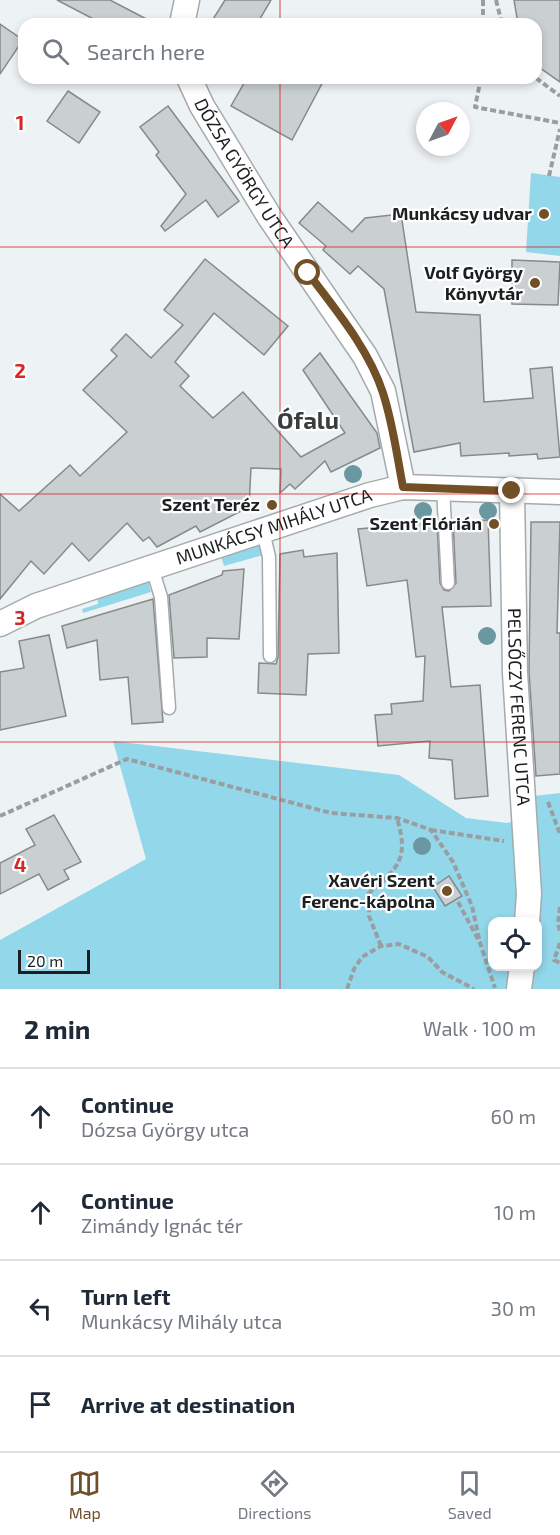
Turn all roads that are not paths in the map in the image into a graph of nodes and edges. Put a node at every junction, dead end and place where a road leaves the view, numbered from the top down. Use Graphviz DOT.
graph roads {
  1 [pos="188,0"];
  2 [pos="184,18"];
  3 [pos="192,84"];
  4 [pos="403,487"];
  5 [pos="443,488"];
  6 [pos="512,491"];
  7 [pos="560,492"];
  8 [pos="263,531"];
  9 [pos="153,568"];
  10 [pos="448,583"];
  11 [pos="0,624"];
  12 [pos="270,656"];
  13 [pos="169,708"];
  14 [pos="527,917"];
  15 [pos="521,971"];
  16 [pos="519,989"];
  1 -- 2 [label="street"];
  3 -- 4 [label="street, DÓZSA GYÖRGY UTCA"];
  4 -- 5 [label="street, MUNKÁCSY MIHÁLY UTCA"];
  4 -- 8 [label="street, MUNKÁCSY MIHÁLY UTCA"];
  5 -- 6 [label="street, MUNKÁCSY MIHÁLY UTCA"];
  5 -- 10 [label="lane"];
  6 -- 7 [label="street, MUNKÁCSY MIHÁLY UTCA"];
  6 -- 14 [label="street, PELSŐCZY FERENC UTCA"];
  8 -- 9 [label="street, MUNKÁCSY MIHÁLY UTCA"];
  8 -- 12 [label="lane"];
  9 -- 11 [label="street, MUNKÁCSY MIHÁLY UTCA"];
  9 -- 13 [label="lane"];
  15 -- 16 [label="street"];
}
